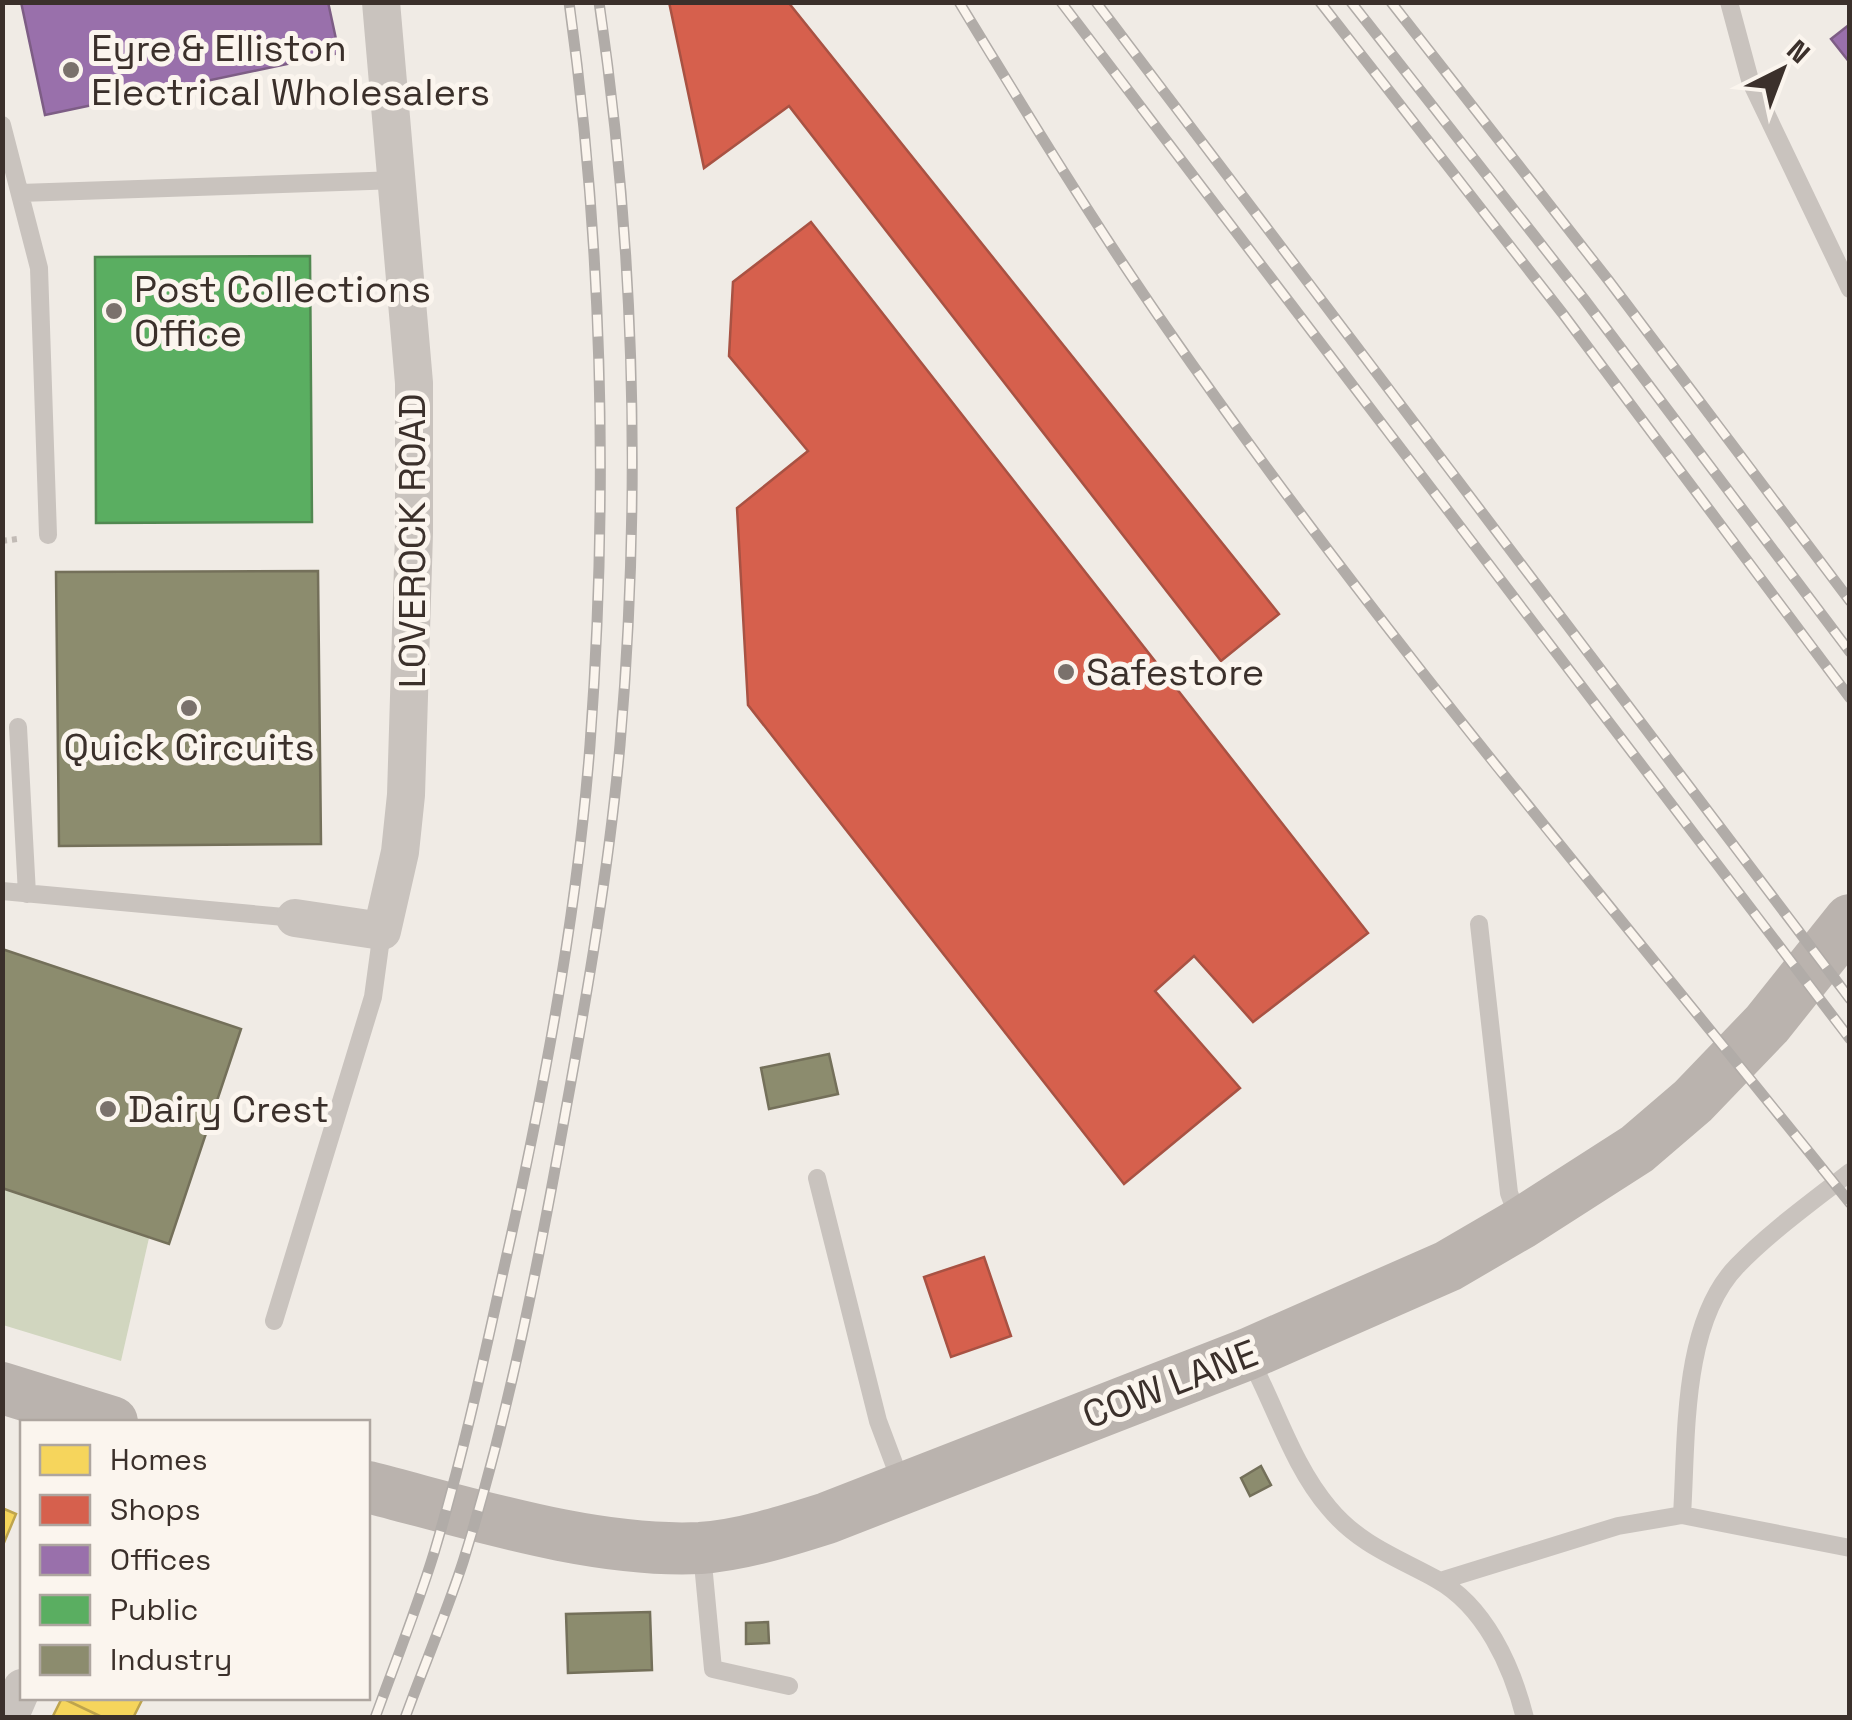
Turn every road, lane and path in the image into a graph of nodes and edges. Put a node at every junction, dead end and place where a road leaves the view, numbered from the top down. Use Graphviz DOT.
graph roads {
  1 [pos="381,2"];
  2 [pos="1729,2"];
  3 [pos="2,125"];
  4 [pos="398,180"];
  5 [pos="20,193"];
  6 [pos="1850,289"];
  7 [pos="48,535"];
  8 [pos="18,727"];
  9 [pos="2,891"];
  10 [pos="27,894"];
  11 [pos="295,918"];
  12 [pos="1850,920"];
  13 [pos="1479,924"];
  14 [pos="382,930"];
  15 [pos="1850,1172"];
  16 [pos="817,1178"];
  17 [pos="1520,1224"];
  18 [pos="274,1320"];
  19 [pos="1248,1354"];
  20 [pos="2,1388"];
  21 [pos="106,1420"];
  22 [pos="370,1488"];
  23 [pos="903,1488"];
  24 [pos="1682,1515"];
  25 [pos="702,1548"];
  26 [pos="1850,1548"];
  27 [pos="1440,1581"];
  28 [pos="789,1686"];
  29 [pos="20,1693"];
  30 [pos="9,1718"];
  31 [pos="1525,1718"];
  1 -- 4 [label="street, LOVEROCK ROAD"];
  2 -- 6 [label="lane"];
  3 -- 5 [label="lane"];
  4 -- 5 [label="lane"];
  4 -- 14 [label="street, LOVEROCK ROAD"];
  5 -- 7 [label="lane"];
  8 -- 10 [label="lane"];
  9 -- 10 [label="lane"];
  10 -- 11 [label="lane"];
  11 -- 14 [label="street"];
  12 -- 17 [label="street, COW LANE"];
  13 -- 17 [label="lane"];
  14 -- 18 [label="lane"];
  15 -- 24 [label="lane"];
  16 -- 23 [label="lane"];
  17 -- 19 [label="street, COW LANE"];
  19 -- 23 [label="street, COW LANE"];
  19 -- 27 [label="lane"];
  20 -- 21 [label="street"];
  22 -- 25 [label="street, COW LANE"];
  23 -- 25 [label="street, COW LANE"];
  24 -- 26 [label="lane"];
  24 -- 27 [label="lane"];
  25 -- 28 [label="lane"];
  27 -- 31 [label="lane"];
  29 -- 30 [label="street"];
}
